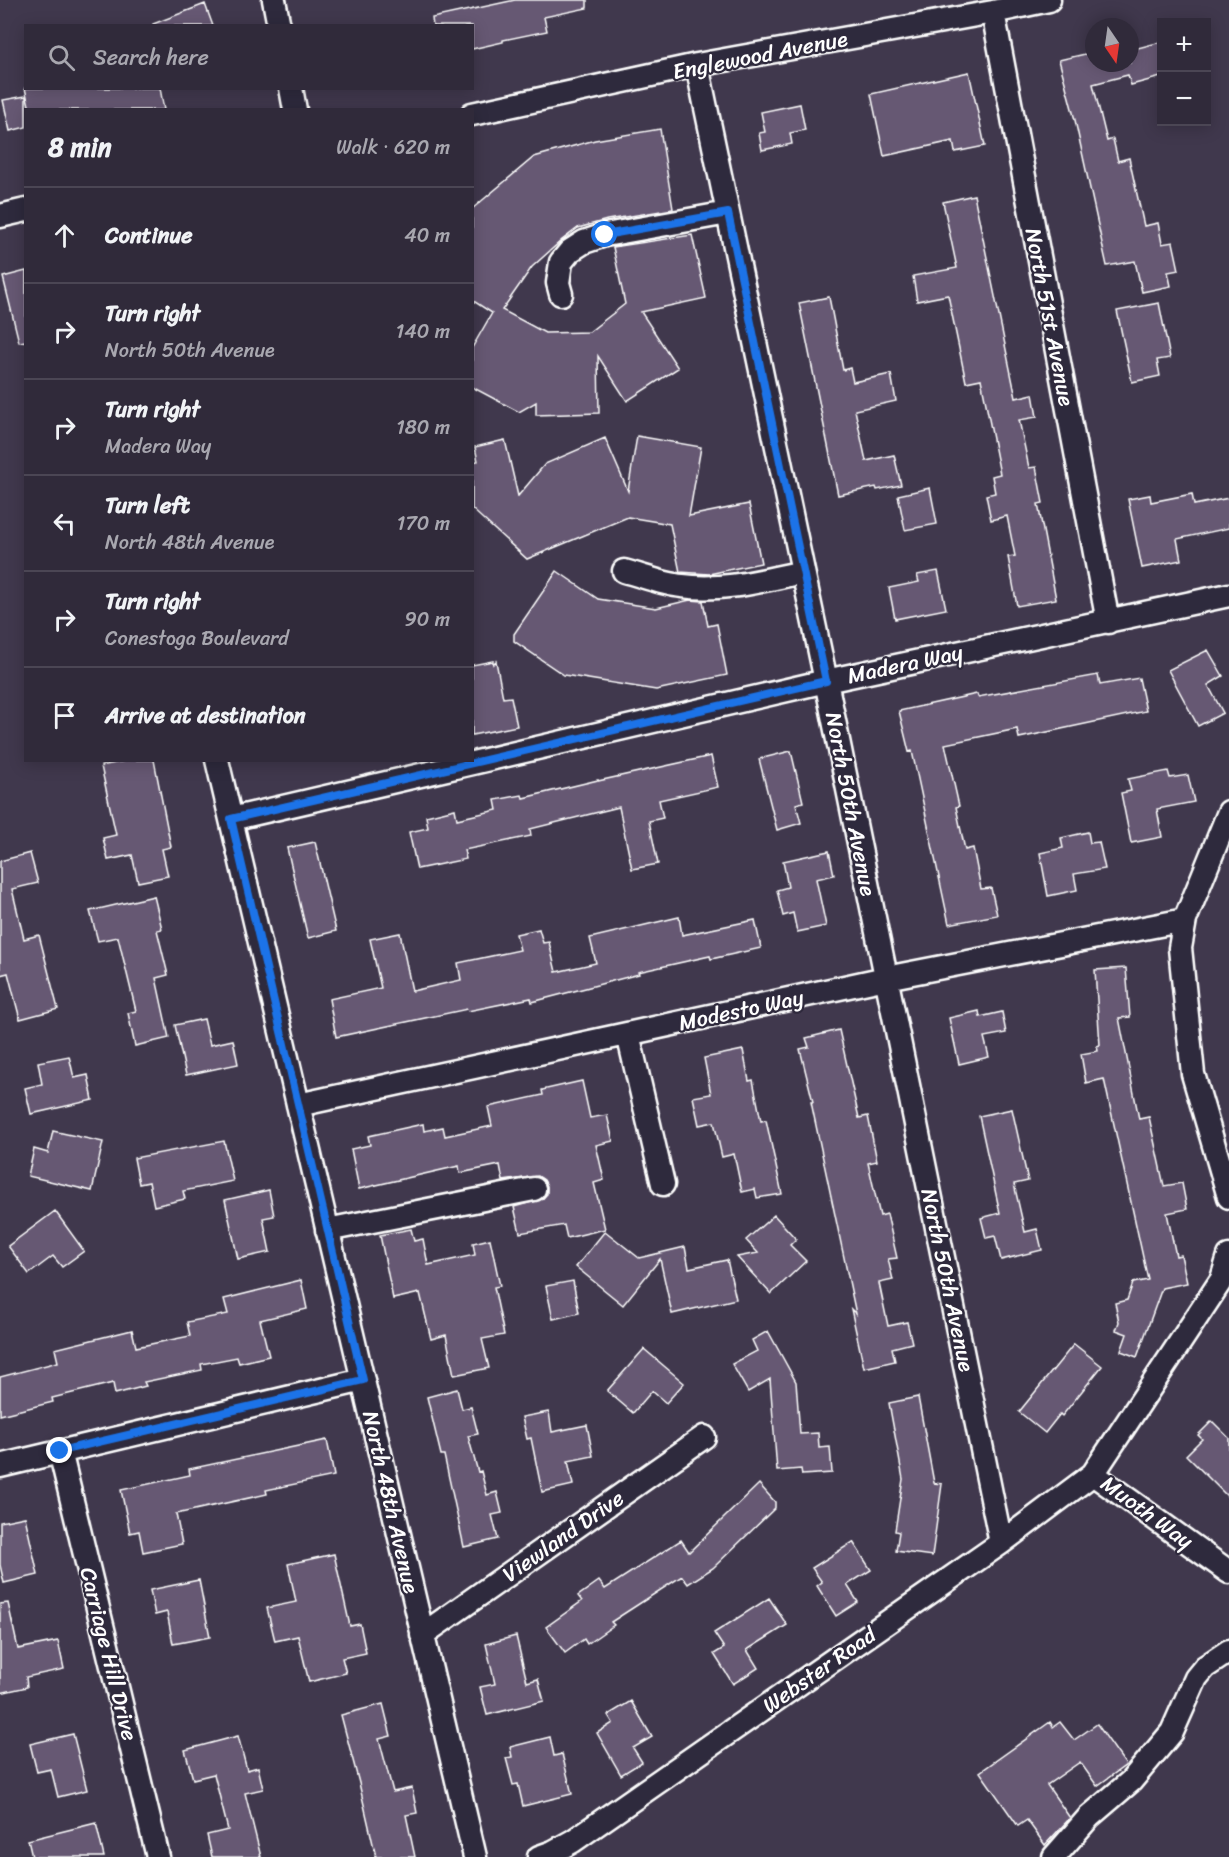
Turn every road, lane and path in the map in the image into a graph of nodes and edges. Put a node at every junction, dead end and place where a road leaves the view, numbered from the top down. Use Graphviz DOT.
graph roads {
  1 [pos="274,0"];
  2 [pos="1049,0"];
  3 [pos="993,12"];
  4 [pos="279,24"];
  5 [pos="697,65"];
  6 [pos="291,90"];
  7 [pos="295,108"];
  8 [pos="474,114"];
  9 [pos="24,210"];
  10 [pos="728,213"];
  11 [pos="0,216"];
  12 [pos="561,294"];
  13 [pos="624,571"];
  14 [pos="803,572"];
  15 [pos="1229,595"];
  16 [pos="1108,622"];
  17 [pos="826,681"];
  18 [pos="217,762"];
  19 [pos="1229,812"];
  20 [pos="231,819"];
  21 [pos="1185,920"];
  22 [pos="886,978"];
  23 [pos="628,1034"];
  24 [pos="298,1105"];
  25 [pos="663,1184"];
  26 [pos="534,1189"];
  27 [pos="1229,1197"];
  28 [pos="327,1230"];
  29 [pos="1229,1256"];
  30 [pos="363,1380"];
  31 [pos="704,1437"];
  32 [pos="60,1451"];
  33 [pos="0,1466"];
  34 [pos="1093,1474"];
  35 [pos="1002,1543"];
  36 [pos="1229,1572"];
  37 [pos="422,1635"];
  38 [pos="1229,1651"];
  39 [pos="158,1857"];
  40 [pos="475,1857"];
  41 [pos="539,1857"];
  42 [pos="1054,1857"];
  1 -- 4 [label="street"];
  2 -- 3 [label="street, Englewood Avenue"];
  3 -- 5 [label="street, Englewood Avenue"];
  3 -- 16 [label="street, North 51st Avenue"];
  5 -- 8 [label="street, Englewood Avenue"];
  5 -- 10 [label="street, North 50th Avenue"];
  6 -- 7 [label="street"];
  9 -- 11 [label="street"];
  10 -- 12 [label="street"];
  10 -- 14 [label="street, North 50th Avenue"];
  13 -- 14 [label="street"];
  14 -- 17 [label="street, North 50th Avenue"];
  15 -- 16 [label="street, Madera Way"];
  16 -- 17 [label="street, Madera Way"];
  17 -- 20 [label="street, Madera Way"];
  17 -- 22 [label="street, North 50th Avenue"];
  18 -- 20 [label="street, North 48th Avenue"];
  19 -- 21 [label="street"];
  20 -- 24 [label="street, North 48th Avenue"];
  21 -- 22 [label="street, Modesto Way"];
  21 -- 27 [label="street"];
  22 -- 23 [label="street, Modesto Way"];
  22 -- 35 [label="street, North 50th Avenue"];
  23 -- 24 [label="street, Modesto Way"];
  23 -- 25 [label="street"];
  24 -- 28 [label="street, North 48th Avenue"];
  26 -- 28 [label="street"];
  28 -- 30 [label="street, North 48th Avenue"];
  29 -- 34 [label="street"];
  30 -- 32 [label="street"];
  30 -- 37 [label="street, North 48th Avenue"];
  31 -- 37 [label="street, Viewland Drive"];
  32 -- 33 [label="street"];
  32 -- 39 [label="street, Carriage Hill Drive"];
  34 -- 35 [label="street, Webster Road"];
  34 -- 36 [label="street, Muoth Way"];
  35 -- 41 [label="street, Webster Road"];
  37 -- 40 [label="street, North 48th Avenue"];
  38 -- 42 [label="street"];
}
